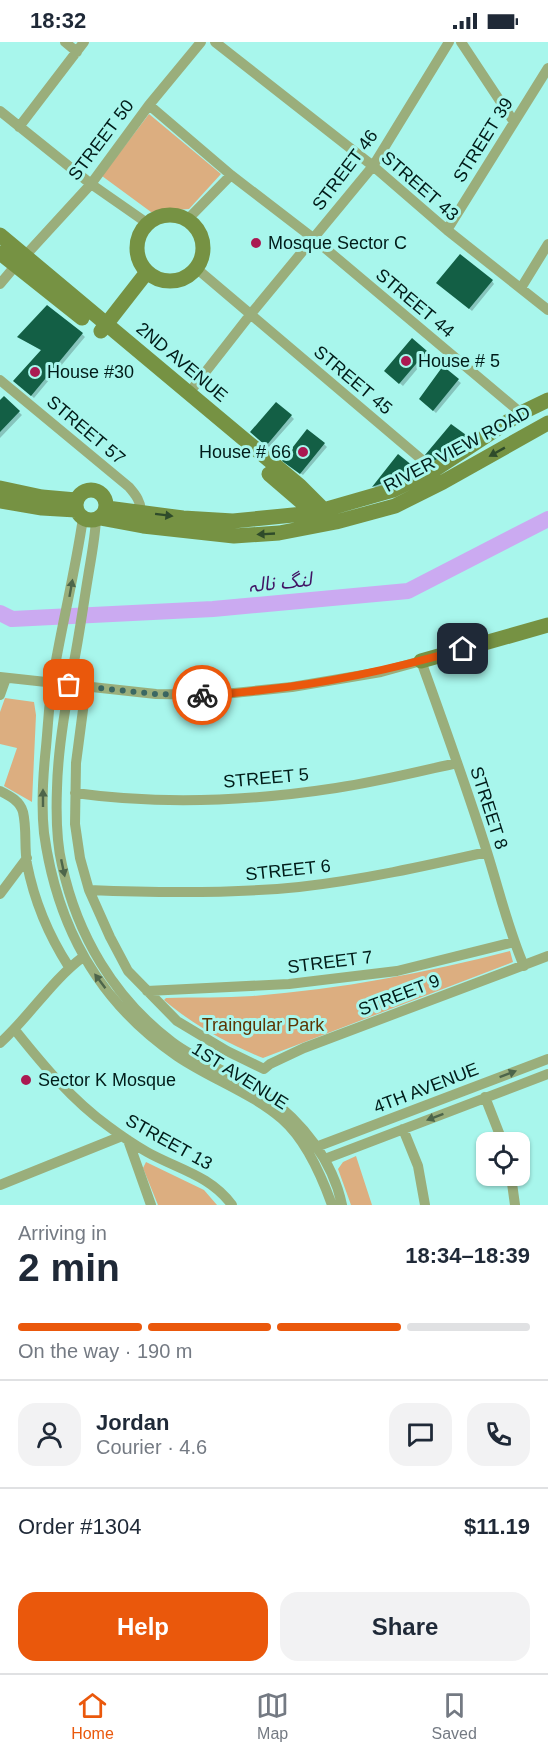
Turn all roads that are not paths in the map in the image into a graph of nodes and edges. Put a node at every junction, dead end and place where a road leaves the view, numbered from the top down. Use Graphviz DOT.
graph roads {
  1 [pos="64,42"];
  2 [pos="84,42"];
  3 [pos="201,42"];
  4 [pos="215,42"];
  5 [pos="449,42"];
  6 [pos="461,42"];
  7 [pos="77,52"];
  8 [pos="548,68"];
  9 [pos="148,105"];
  10 [pos="0,111"];
  11 [pos="514,122"];
  12 [pos="19,127"];
  13 [pos="373,166"];
  14 [pos="231,175"];
  15 [pos="91,184"];
  16 [pos="188,219"];
  17 [pos="147,223"];
  18 [pos="447,231"];
  19 [pos="0,236"];
  20 [pos="313,238"];
  21 [pos="548,243"];
  22 [pos="0,253"];
  23 [pos="20,260"];
  24 [pos="196,268"];
  25 [pos="147,272"];
  26 [pos="0,284"];
  27 [pos="521,288"];
  28 [pos="548,310"];
  29 [pos="250,315"];
  30 [pos="103,328"];
  31 [pos="0,380"];
  32 [pos="189,393"];
  33 [pos="548,400"];
  34 [pos="521,413"];
  35 [pos="548,423"];
  36 [pos="434,470"];
  37 [pos="0,488"];
  38 [pos="0,501"];
  39 [pos="141,512"];
  40 [pos="89,516"];
  41 [pos="324,517"];
  42 [pos="548,625"];
  43 [pos="421,661"];
  44 [pos="3,677"];
  45 [pos="52,683"];
  46 [pos="69,685"];
  47 [pos="86,687"];
  48 [pos="0,695"];
  49 [pos="457,763"];
  50 [pos="0,791"];
  51 [pos="75,793"];
  52 [pos="487,852"];
  53 [pos="27,858"];
  54 [pos="90,890"];
  55 [pos="0,894"];
  56 [pos="514,942"];
  57 [pos="548,956"];
  58 [pos="83,957"];
  59 [pos="524,966"];
  60 [pos="69,967"];
  61 [pos="147,992"];
  62 [pos="15,1030"];
  63 [pos="0,1043"];
  64 [pos="548,1059"];
  65 [pos="548,1074"];
  66 [pos="485,1098"];
  67 [pos="403,1129"];
  68 [pos="499,1132"];
  69 [pos="125,1138"];
  70 [pos="316,1147"];
  71 [pos="325,1160"];
  72 [pos="0,1185"];
  73 [pos="512,1186"];
  74 [pos="151,1205"];
  75 [pos="232,1205"];
  76 [pos="332,1205"];
  77 [pos="342,1205"];
  78 [pos="425,1205"];
  79 [pos="515,1205"];
  1 -- 7 [label="street"];
  2 -- 7 [label="street"];
  3 -- 9 [label="street, STREET 50"];
  4 -- 13 [label="street, STREET 43"];
  5 -- 13 [label="street, STREET 46"];
  6 -- 11 [label="street"];
  7 -- 12 [label="street"];
  8 -- 11 [label="street, STREET 39"];
  9 -- 14 [label="street, STREET 44"];
  9 -- 15 [label="street, STREET 50"];
  10 -- 12 [label="street"];
  11 -- 18 [label="street, STREET 39"];
  12 -- 15 [label="street"];
  13 -- 18 [label="street, STREET 43"];
  13 -- 20 [label="street, STREET 46"];
  14 -- 16 [label="street"];
  14 -- 20 [label="street, STREET 44"];
  15 -- 17 [label="street"];
  15 -- 23 [label="street, STREET 50"];
  16 -- 17 [label="street"];
  16 -- 24 [label="street"];
  17 -- 25 [label="street"];
  18 -- 27 [label="street, STREET 43"];
  19 -- 23 [label="street, 2ND AVENUE"];
  20 -- 29 [label="street, STREET 46"];
  20 -- 34 [label="street, STREET 44"];
  21 -- 27 [label="street"];
  22 -- 23 [label="street, 2ND AVENUE"];
  23 -- 26 [label="street, STREET 50"];
  23 -- 30 [label="street, 2ND AVENUE"];
  24 -- 25 [label="street"];
  24 -- 29 [label="street, STREET 45"];
  25 -- 30 [label="street"];
  27 -- 28 [label="street, STREET 43"];
  29 -- 32 [label="street, STREET 46"];
  29 -- 36 [label="street, STREET 45"];
  30 -- 32 [label="street, 2ND AVENUE"];
  30 -- 41 [label="street, 2ND AVENUE"];
  31 -- 39 [label="street, STREET 57"];
  32 -- 41 [label="street, 2ND AVENUE"];
  33 -- 34 [label="street"];
  34 -- 36 [label="street"];
  35 -- 41 [label="street, RIVER VIEW ROAD, one-way"];
  36 -- 41 [label="street"];
  37 -- 40 [label="street, RIVER VIEW ROAD"];
  38 -- 40 [label="street, RIVER VIEW ROAD"];
  39 -- 40 [label="street, RIVER VIEW ROAD"];
  39 -- 41 [label="street, RIVER VIEW ROAD, one-way"];
  41 -- 40 [label="street, RIVER VIEW ROAD, one-way"];
  45 -- 40 [label="street, 1ST AVENUE, one-way"];
  40 -- 46 [label="street, 1ST AVENUE"];
  42 -- 43 [label="street"];
  43 -- 47 [label="street"];
  43 -- 49 [label="street, STREET 8"];
  44 -- 45 [label="street"];
  44 -- 48 [label="street"];
  45 -- 46 [label="street"];
  58 -- 45 [label="street, 1ST AVENUE, one-way"];
  46 -- 47 [label="street"];
  46 -- 70 [label="street, 1ST AVENUE, one-way"];
  47 -- 51 [label="street"];
  49 -- 51 [label="street, STREET 5"];
  49 -- 52 [label="street, STREET 8"];
  50 -- 53 [label="street"];
  51 -- 54 [label="street"];
  52 -- 54 [label="street, STREET 6"];
  52 -- 56 [label="street, STREET 8"];
  53 -- 55 [label="street"];
  53 -- 60 [label="street"];
  54 -- 61 [label="street"];
  56 -- 59 [label="street, STREET 8"];
  56 -- 61 [label="street, STREET 7"];
  57 -- 59 [label="street, STREET 9"];
  58 -- 60 [label="street"];
  76 -- 58 [label="street, 1ST AVENUE, one-way"];
  59 -- 61 [label="street, STREET 9"];
  60 -- 62 [label="street"];
  62 -- 63 [label="street"];
  62 -- 69 [label="street, STREET 13"];
  70 -- 64 [label="street, 4TH AVENUE, one-way"];
  65 -- 66 [label="street, 4TH AVENUE"];
  66 -- 67 [label="street, 4TH AVENUE, one-way"];
  66 -- 68 [label="street"];
  67 -- 71 [label="street, 4TH AVENUE"];
  67 -- 78 [label="street"];
  69 -- 72 [label="street"];
  69 -- 74 [label="street"];
  69 -- 75 [label="street, STREET 13"];
  70 -- 71 [label="street, 1ST AVENUE"];
  71 -- 77 [label="street, 1ST AVENUE"];
  73 -- 79 [label="street"];
}
